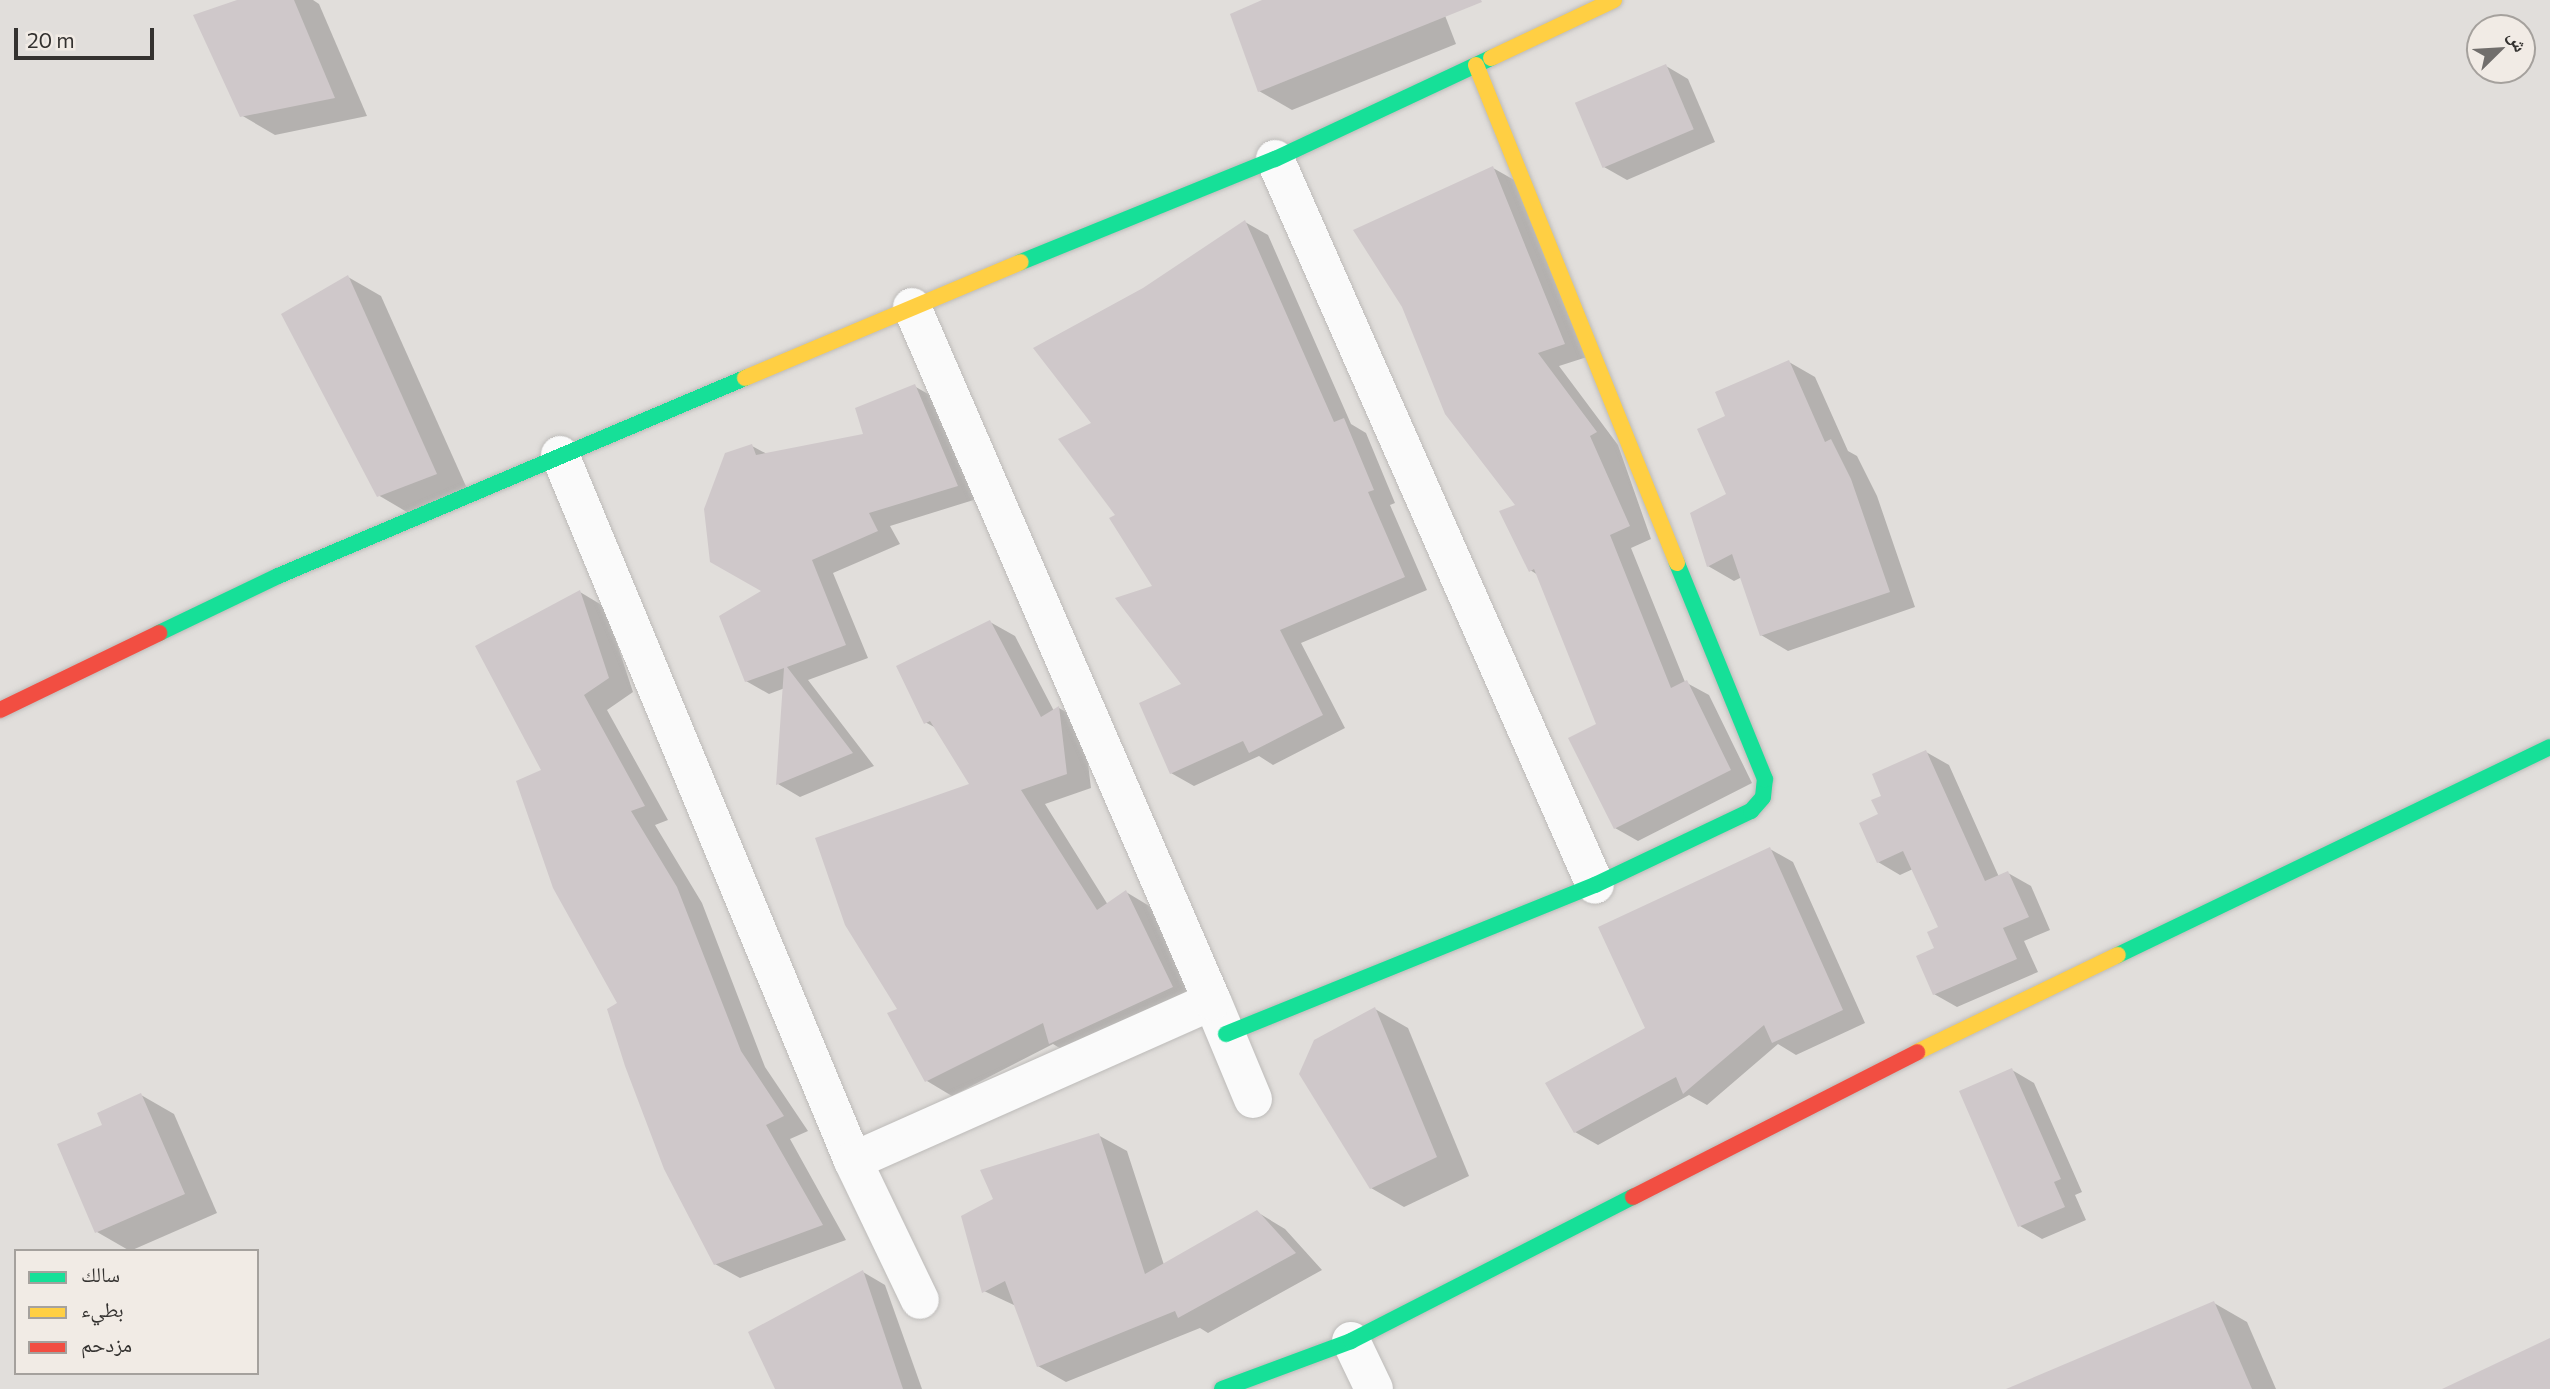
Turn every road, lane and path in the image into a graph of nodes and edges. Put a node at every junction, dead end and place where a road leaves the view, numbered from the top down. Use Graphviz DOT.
graph roads {
  1 [pos="1614,0"];
  2 [pos="1476,65"];
  3 [pos="1275,159"];
  4 [pos="912,307"];
  5 [pos="560,455"];
  6 [pos="0,710"];
  7 [pos="2550,747"];
  8 [pos="1595,885"];
  9 [pos="1219,1017"];
  10 [pos="1253,1099"];
  11 [pos="853,1161"];
  12 [pos="920,1300"];
  13 [pos="1351,1340"];
  14 [pos="1222,1389"];
  15 [pos="1374,1389"];
  1 -- 2 [label="street"];
  2 -- 3 [label="street"];
  2 -- 8 [label="street"];
  3 -- 4 [label="street"];
  3 -- 8 [label="street"];
  4 -- 5 [label="street"];
  4 -- 9 [label="street"];
  5 -- 6 [label="street"];
  5 -- 11 [label="street"];
  7 -- 13 [label="street"];
  8 -- 9 [label="street"];
  9 -- 10 [label="street"];
  9 -- 11 [label="street"];
  11 -- 12 [label="street"];
  13 -- 14 [label="street"];
  13 -- 15 [label="street"];
}
